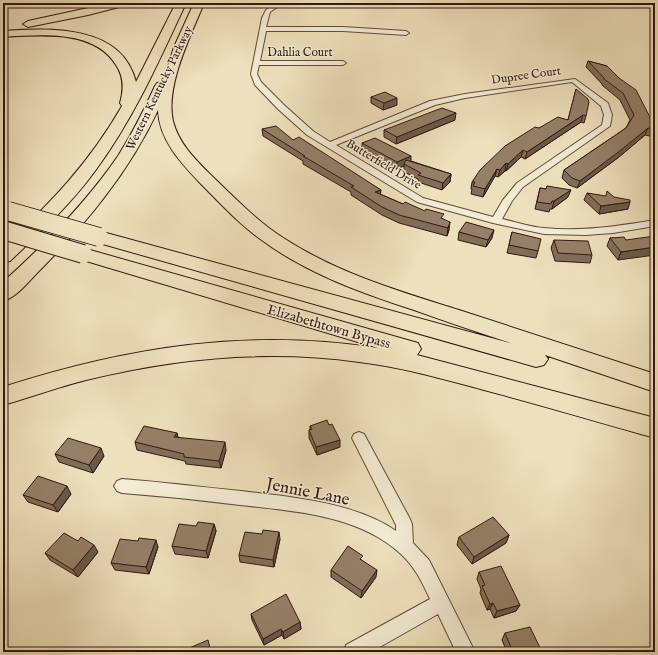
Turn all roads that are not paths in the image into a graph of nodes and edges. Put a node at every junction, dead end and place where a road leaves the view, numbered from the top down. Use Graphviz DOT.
graph roads {
  1 [pos="123,3"];
  2 [pos="181,3"];
  3 [pos="200,3"];
  4 [pos="280,3"];
  5 [pos="3,28"];
  6 [pos="263,28"];
  7 [pos="3,34"];
  8 [pos="185,34"];
  9 [pos="406,34"];
  10 [pos="256,63"];
  11 [pos="343,63"];
  12 [pos="121,118"];
  13 [pos="329,145"];
  14 [pos="5,210"];
  15 [pos="496,221"];
  16 [pos="655,223"];
  17 [pos="3,230"];
  18 [pos="3,256"];
  19 [pos="3,294"];
  20 [pos="655,384"];
  21 [pos="655,392"];
  22 [pos="3,396"];
  23 [pos="655,421"];
  24 [pos="655,428"];
  25 [pos="359,438"];
  26 [pos="122,486"];
  27 [pos="405,546"];
  28 [pos="441,603"];
  29 [pos="353,652"];
  30 [pos="466,652"];
  1 -- 5 [label="highway"];
  2 -- 12 [label="highway, Western Kentucky Parkway"];
  3 -- 8 [label="highway, Western Kentucky Parkway"];
  4 -- 6 [label="street, Butterfield Drive"];
  6 -- 9 [label="street"];
  6 -- 10 [label="street, Butterfield Drive"];
  7 -- 12 [label="highway"];
  8 -- 19 [label="highway, Western Kentucky Parkway"];
  8 -- 20 [label="highway"];
  10 -- 11 [label="street, Dahlia Court"];
  10 -- 13 [label="street, Butterfield Drive"];
  12 -- 18 [label="highway, Western Kentucky Parkway"];
  13 -- 15 [label="street, Butterfield Drive"];
  13 -- 15 [label="street, Dupree Court"];
  14 -- 21 [label="highway, Elizabethtown Bypass, bridge"];
  15 -- 16 [label="street, Butterfield Drive"];
  17 -- 23 [label="highway, Elizabethtown Bypass, bridge"];
  22 -- 24 [label="highway"];
  25 -- 27 [label="street"];
  26 -- 27 [label="street, Jennie Lane"];
  27 -- 28 [label="street, Jennie Lane"];
  28 -- 29 [label="street"];
  28 -- 30 [label="street, Jennie Lane"];
}
